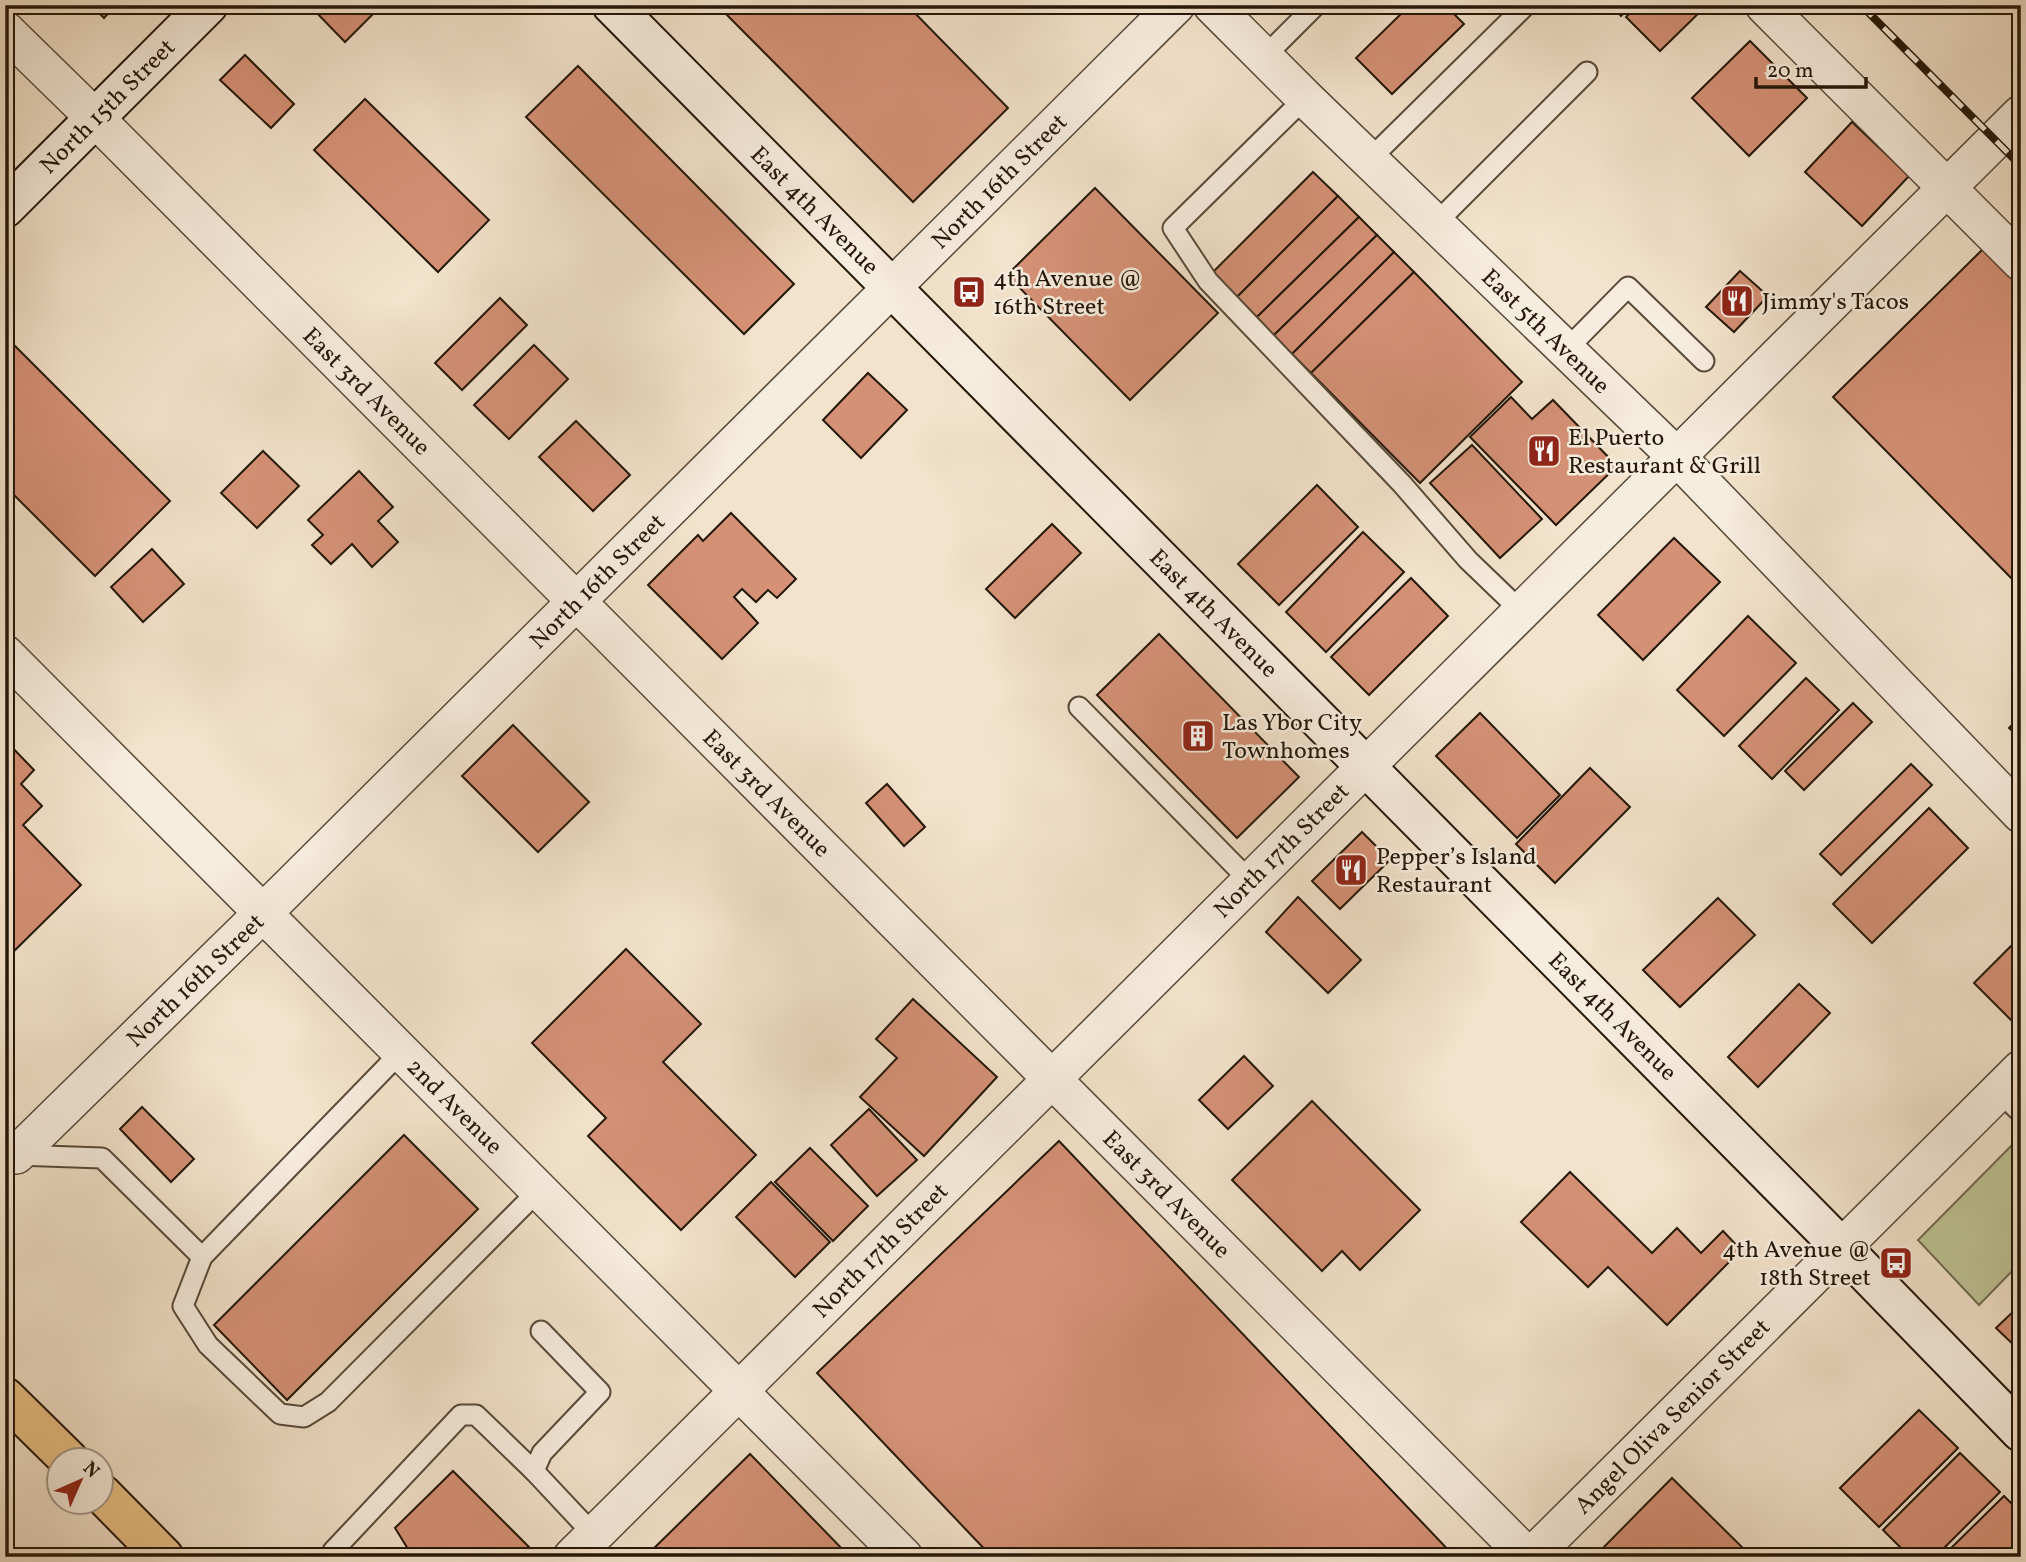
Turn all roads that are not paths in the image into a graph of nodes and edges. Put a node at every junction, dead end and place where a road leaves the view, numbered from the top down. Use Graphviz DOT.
graph roads {
  1 [pos="208,5"];
  2 [pos="612,5"];
  3 [pos="1176,5"];
  4 [pos="1212,5"];
  5 [pos="1316,5"];
  6 [pos="1526,5"];
  7 [pos="1764,5"];
  8 [pos="5,30"];
  9 [pos="1264,57"];
  10 [pos="1587,72"];
  11 [pos="1305,98"];
  12 [pos="2021,114"];
  13 [pos="95,118"];
  14 [pos="1369,160"];
  15 [pos="1947,188"];
  16 [pos="5,208"];
  17 [pos="1435,224"];
  18 [pos="2021,262"];
  19 [pos="893,288"];
  20 [pos="1566,350"];
  21 [pos="1704,361"];
  22 [pos="1677,457"];
  23 [pos="577,601"];
  24 [pos="1521,611"];
  25 [pos="5,654"];
  26 [pos="1079,707"];
  27 [pos="1365,766"];
  28 [pos="2021,814"];
  29 [pos="1251,881"];
  30 [pos="263,913"];
  31 [pos="401,1052"];
  32 [pos="1052,1079"];
  33 [pos="2013,1091"];
  34 [pos="11,1149"];
  35 [pos="538,1189"];
  36 [pos="1841,1247"];
  37 [pos="202,1257"];
  38 [pos="541,1331"];
  39 [pos="739,1391"];
  40 [pos="5,1397"];
  41 [pos="2021,1432"];
  42 [pos="54,1446"];
  43 [pos="534,1471"];
  44 [pos="116,1508"];
  45 [pos="583,1546"];
  46 [pos="164,1557"];
  47 [pos="339,1557"];
  48 [pos="904,1557"];
  49 [pos="1530,1557"];
  1 -- 13 [label="street, North 15th Street"];
  2 -- 19 [label="street, East 4th Avenue"];
  3 -- 19 [label="street, North 16th Street"];
  4 -- 9 [label="street, East 5th Avenue"];
  5 -- 9 [label="lane"];
  6 -- 14 [label="lane"];
  7 -- 15 [label="street"];
  8 -- 13 [label="street, East 3rd Avenue"];
  9 -- 11 [label="street, East 5th Avenue"];
  10 -- 17 [label="lane"];
  11 -- 14 [label="street, East 5th Avenue"];
  11 -- 24 [label="lane"];
  12 -- 15 [label="street, North 17th Street"];
  13 -- 16 [label="street, North 15th Street"];
  13 -- 23 [label="street, East 3rd Avenue"];
  14 -- 17 [label="street, East 5th Avenue"];
  15 -- 18 [label="street"];
  15 -- 22 [label="street, North 17th Street"];
  17 -- 20 [label="street, East 5th Avenue"];
  19 -- 23 [label="street, North 16th Street"];
  19 -- 27 [label="street, East 4th Avenue"];
  20 -- 21 [label="lane"];
  20 -- 22 [label="street, East 5th Avenue"];
  22 -- 24 [label="street, North 17th Street"];
  22 -- 28 [label="street, East 5th Avenue"];
  23 -- 30 [label="street, North 16th Street"];
  23 -- 32 [label="street, East 3rd Avenue"];
  24 -- 27 [label="street, North 17th Street"];
  25 -- 30 [label="street, 2nd Avenue"];
  26 -- 29 [label="lane"];
  27 -- 29 [label="street, North 17th Street"];
  27 -- 36 [label="street, East 4th Avenue"];
  29 -- 32 [label="street, North 17th Street"];
  30 -- 31 [label="street, 2nd Avenue"];
  30 -- 34 [label="street, North 16th Street"];
  31 -- 35 [label="street, 2nd Avenue"];
  31 -- 37 [label="lane"];
  32 -- 39 [label="street, North 17th Street"];
  32 -- 49 [label="street, East 3rd Avenue"];
  33 -- 36 [label="street, Angel Oliva Senior Street"];
  34 -- 37 [label="lane"];
  35 -- 37 [label="lane"];
  35 -- 39 [label="street, 2nd Avenue"];
  36 -- 41 [label="street, East 4th Avenue"];
  36 -- 49 [label="street, Angel Oliva Senior Street"];
  38 -- 43 [label="lane"];
  39 -- 45 [label="street, North 17th Street"];
  39 -- 48 [label="street, 2nd Avenue"];
  40 -- 42 [label="main road"];
  43 -- 45 [label="lane"];
  43 -- 47 [label="lane"];
  44 -- 46 [label="main road"];
}
